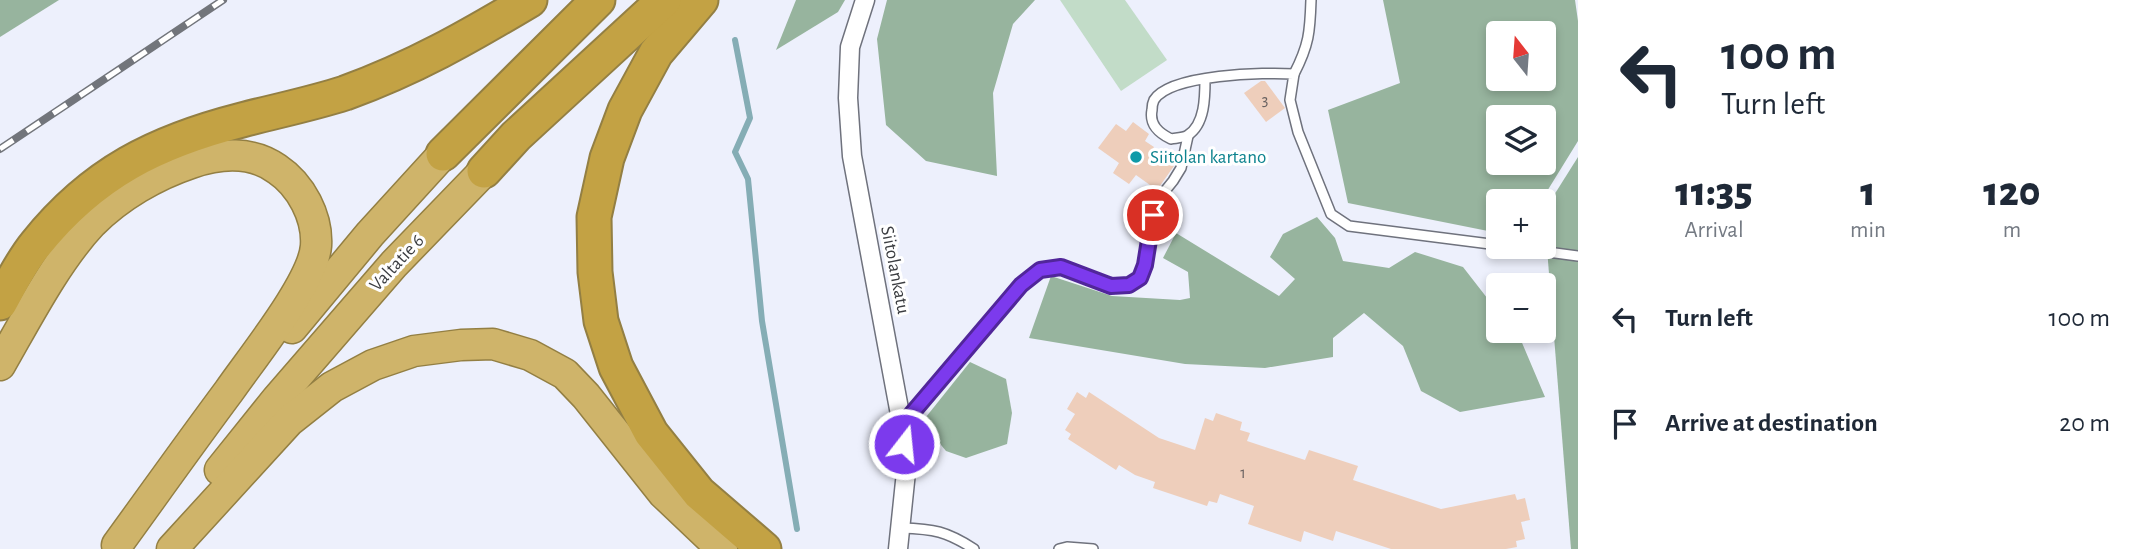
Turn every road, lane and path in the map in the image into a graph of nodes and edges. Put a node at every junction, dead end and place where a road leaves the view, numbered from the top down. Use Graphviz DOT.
graph roads {
  1 [pos="530,0"];
  2 [pos="598,0"];
  3 [pos="664,0"];
  4 [pos="701,0"];
  5 [pos="865,0"];
  6 [pos="1311,0"];
  7 [pos="1294,74"];
  8 [pos="1205,79"];
  9 [pos="1188,136"];
  10 [pos="443,154"];
  11 [pos="484,171"];
  12 [pos="1486,243"];
  13 [pos="1556,253"];
  14 [pos="1578,256"];
  15 [pos="0,303"];
  16 [pos="0,365"];
  17 [pos="902,425"];
  18 [pos="901,528"];
  19 [pos="115,547"];
  20 [pos="156,549"];
  21 [pos="172,549"];
  22 [pos="722,549"];
  23 [pos="764,549"];
  24 [pos="898,549"];
  25 [pos="974,549"];
  26 [pos="1059,549"];
  27 [pos="1093,549"];
  1 -- 15 [label="highway"];
  2 -- 10 [label="highway, Valtatie 6"];
  3 -- 11 [label="highway, Valtatie 6"];
  4 -- 23 [label="highway"];
  5 -- 17 [label="street, Siitolankatu"];
  6 -- 7 [label="lane"];
  7 -- 8 [label="lane"];
  7 -- 12 [label="lane"];
  8 -- 9 [label="lane"];
  8 -- 9 [label="lane"];
  9 -- 17 [label="lane"];
  10 -- 19 [label="highway, Valtatie 6"];
  11 -- 20 [label="highway, Valtatie 6"];
  13 -- 14 [label="lane"];
  16 -- 19 [label="highway"];
  17 -- 18 [label="street, Siitolankatu"];
  18 -- 24 [label="street, Siitolankatu"];
  18 -- 25 [label="lane"];
  21 -- 22 [label="highway"];
  26 -- 27 [label="lane"];
}
